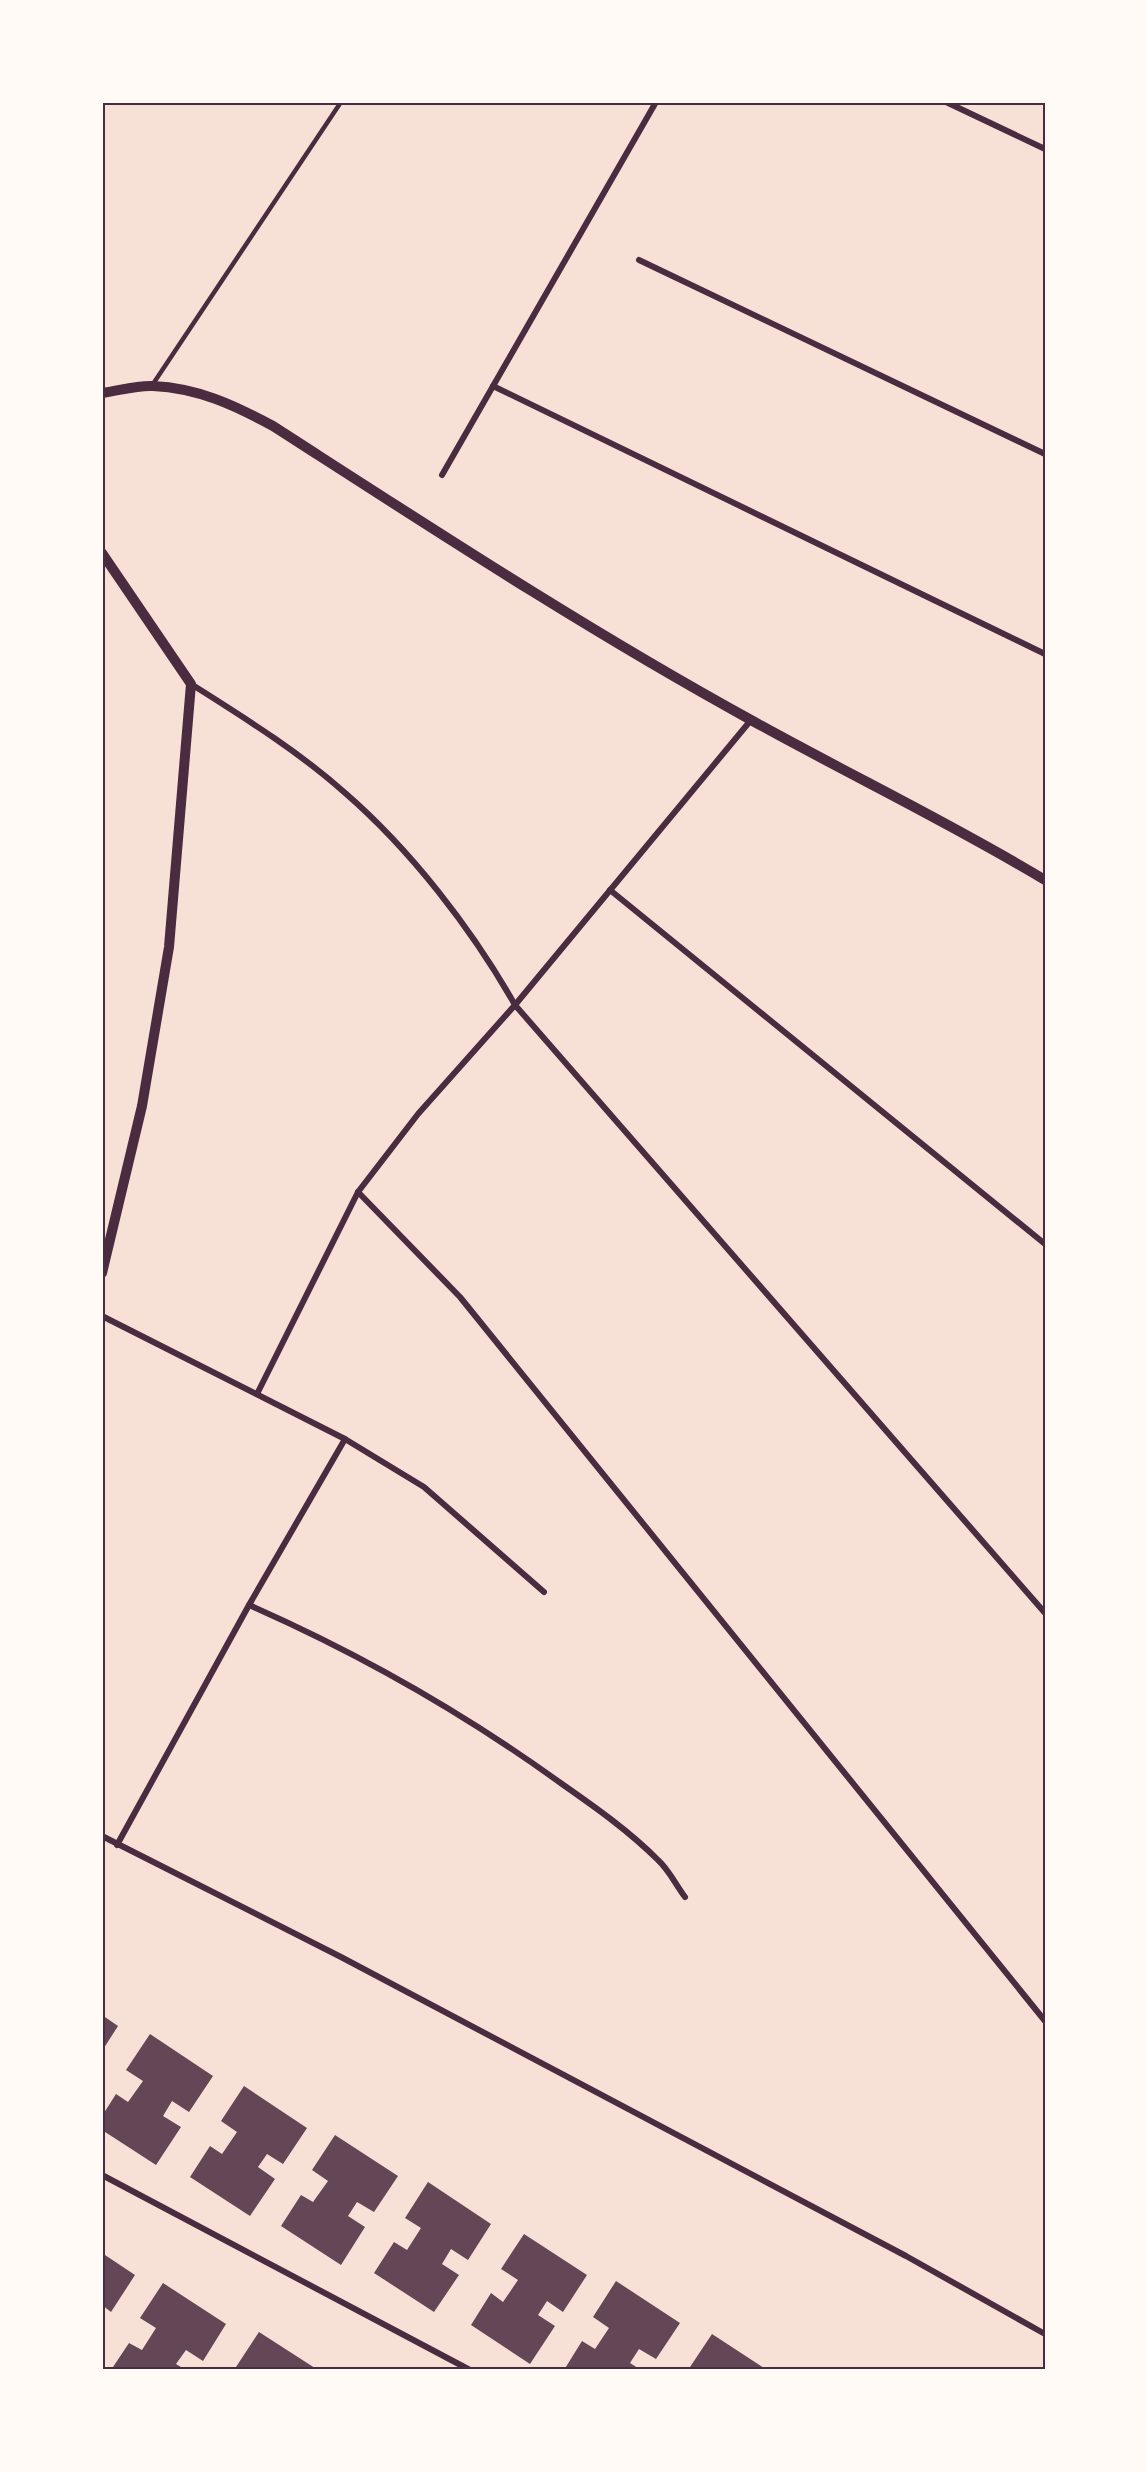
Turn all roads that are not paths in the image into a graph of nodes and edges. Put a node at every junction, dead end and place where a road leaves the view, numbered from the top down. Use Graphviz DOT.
graph roads {
  1 [pos="341,102"];
  2 [pos="656,102"];
  3 [pos="946,102"];
  4 [pos="1045,149"];
  5 [pos="639,260"];
  6 [pos="151,386"];
  7 [pos="493,386"];
  8 [pos="102,393"];
  9 [pos="1045,453"];
  10 [pos="442,475"];
  11 [pos="102,553"];
  12 [pos="1045,654"];
  13 [pos="191,684"];
  14 [pos="751,720"];
  15 [pos="1045,879"];
  16 [pos="610,890"];
  17 [pos="515,1005"];
  18 [pos="358,1192"];
  19 [pos="1045,1244"];
  20 [pos="102,1272"];
  21 [pos="102,1316"];
  22 [pos="257,1394"];
  23 [pos="345,1438"];
  24 [pos="544,1592"];
  25 [pos="249,1605"];
  26 [pos="1045,1613"];
  27 [pos="102,1836"];
  28 [pos="117,1845"];
  29 [pos="685,1897"];
  30 [pos="1045,2021"];
  31 [pos="102,2175"];
  32 [pos="1045,2334"];
  33 [pos="470,2370"];
  1 -- 6 [label="lane"];
  2 -- 7 [label="street"];
  3 -- 4 [label="street"];
  5 -- 9 [label="street"];
  6 -- 8 [label="street"];
  6 -- 14 [label="street"];
  7 -- 10 [label="street"];
  7 -- 12 [label="street"];
  11 -- 13 [label="street"];
  13 -- 17 [label="street"];
  13 -- 20 [label="street"];
  14 -- 15 [label="street"];
  14 -- 16 [label="street"];
  16 -- 17 [label="street"];
  16 -- 19 [label="street"];
  17 -- 18 [label="street"];
  17 -- 26 [label="street"];
  18 -- 22 [label="street"];
  18 -- 30 [label="street"];
  21 -- 22 [label="street"];
  22 -- 23 [label="street"];
  23 -- 24 [label="street"];
  23 -- 25 [label="street"];
  25 -- 28 [label="street"];
  25 -- 29 [label="street"];
  27 -- 28 [label="street"];
  28 -- 32 [label="street"];
  31 -- 33 [label="street"];
}
